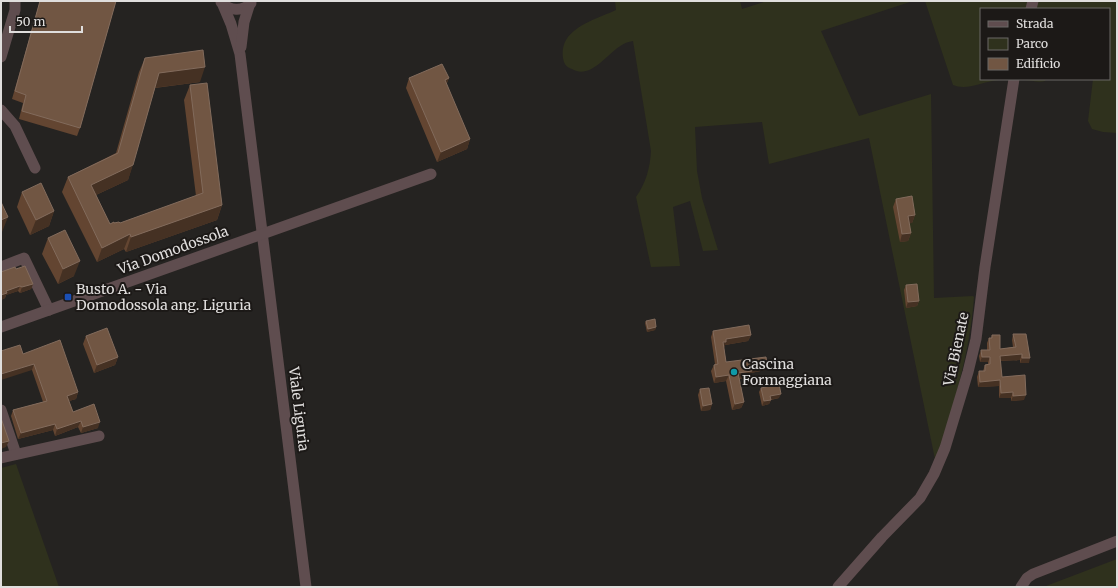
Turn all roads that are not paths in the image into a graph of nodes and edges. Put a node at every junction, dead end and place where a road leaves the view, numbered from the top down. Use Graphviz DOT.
graph roads {
  1 [pos="221,3"];
  2 [pos="251,3"];
  3 [pos="16,4"];
  4 [pos="240,54"];
  5 [pos="1,57"];
  6 [pos="1014,80"];
  7 [pos="1,110"];
  8 [pos="35,168"];
  9 [pos="431,174"];
  10 [pos="262,234"];
  11 [pos="1,267"];
  12 [pos="49,310"];
  13 [pos="1,327"];
  14 [pos="1,410"];
  15 [pos="99,436"];
  16 [pos="16,454"];
  17 [pos="1,458"];
  18 [pos="1117,540"];
  19 [pos="306,587"];
  20 [pos="838,587"];
  21 [pos="1021,587"];
  1 -- 2 [label="street"];
  1 -- 4 [label="street, Viale Liguria"];
  2 -- 4 [label="street, Viale Liguria"];
  3 -- 5 [label="street"];
  4 -- 10 [label="street, Viale Liguria"];
  6 -- 20 [label="street, Via Bienate"];
  7 -- 8 [label="street"];
  9 -- 10 [label="street"];
  10 -- 12 [label="street, Via Domodossola"];
  10 -- 19 [label="street, Viale Liguria"];
  11 -- 12 [label="street"];
  12 -- 13 [label="street, Via Domodossola"];
  14 -- 16 [label="street"];
  15 -- 16 [label="street"];
  16 -- 17 [label="street"];
  18 -- 21 [label="street"];
}
